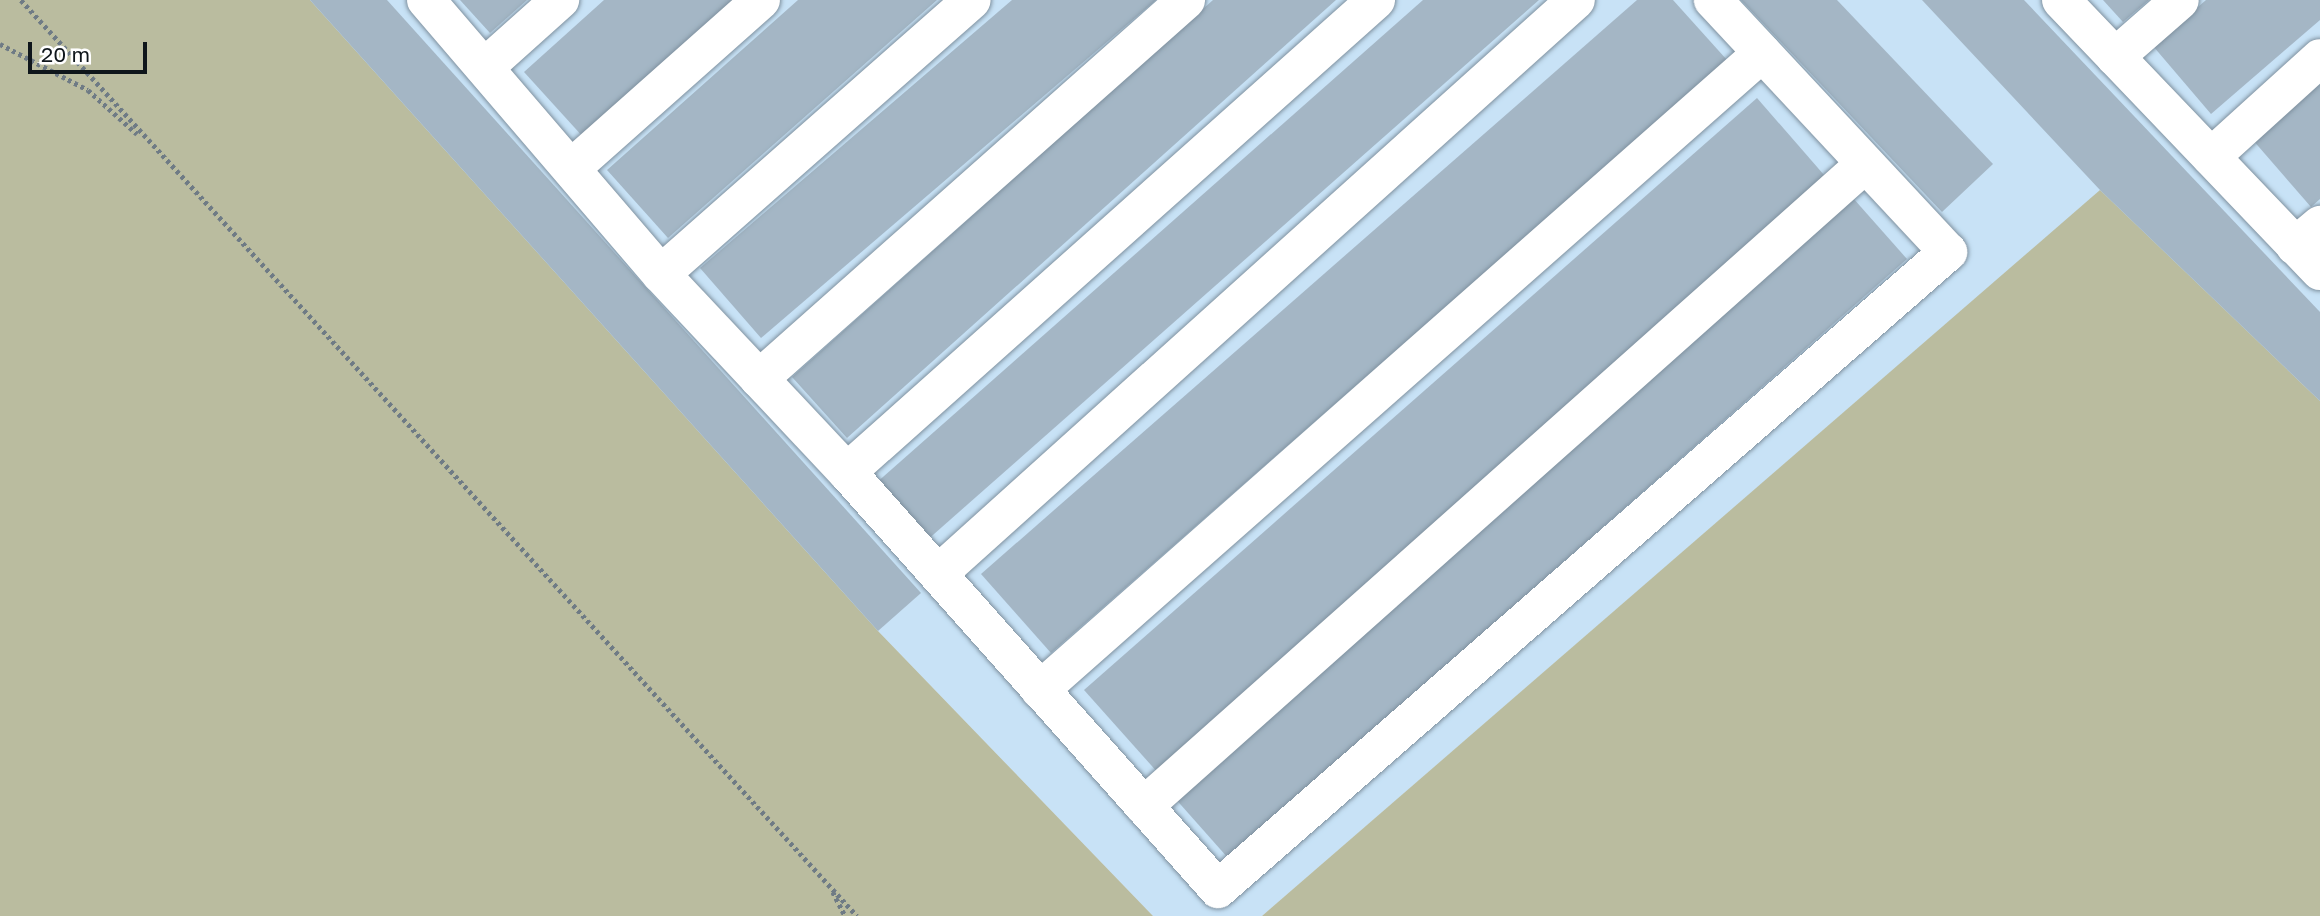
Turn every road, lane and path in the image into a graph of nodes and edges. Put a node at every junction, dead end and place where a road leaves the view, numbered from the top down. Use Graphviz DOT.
graph roads {
  1 [pos="21,0"];
  2 [pos="426,0"];
  3 [pos="560,0"];
  4 [pos="761,0"];
  5 [pos="972,0"];
  6 [pos="1186,0"];
  7 [pos="1376,0"];
  8 [pos="1576,0"];
  9 [pos="1713,0"];
  10 [pos="2061,0"];
  11 [pos="2180,0"];
  12 [pos="0,44"];
  13 [pos="1762,53"];
  14 [pos="2115,57"];
  15 [pos="2320,58"];
  16 [pos="485,67"];
  17 [pos="154,148"];
  18 [pos="2211,157"];
  19 [pos="1865,164"];
  20 [pos="574,166"];
  21 [pos="2312,247"];
  22 [pos="661,274"];
  23 [pos="759,379"];
  24 [pos="847,472"];
  25 [pos="938,574"];
  26 [pos="1040,690"];
  27 [pos="1144,806"];
  28 [pos="830,887"];
  29 [pos="845,916"];
  30 [pos="857,916"];
  1 -- 17 [label="path"];
  2 -- 16 [label="lane"];
  3 -- 16 [label="lane"];
  4 -- 20 [label="lane"];
  5 -- 22 [label="lane"];
  6 -- 23 [label="lane"];
  7 -- 24 [label="lane"];
  8 -- 25 [label="lane"];
  9 -- 13 [label="lane"];
  10 -- 14 [label="lane"];
  11 -- 14 [label="lane"];
  12 -- 17 [label="path"];
  13 -- 19 [label="lane"];
  13 -- 26 [label="lane"];
  14 -- 18 [label="lane"];
  15 -- 18 [label="lane"];
  16 -- 20 [label="lane"];
  17 -- 28 [label="path"];
  18 -- 21 [label="lane"];
  19 -- 27 [label="lane"];
  19 -- 27 [label="lane"];
  20 -- 22 [label="lane"];
  22 -- 23 [label="lane"];
  23 -- 24 [label="lane"];
  24 -- 25 [label="lane"];
  25 -- 26 [label="lane"];
  26 -- 27 [label="lane"];
  28 -- 29 [label="path"];
  28 -- 30 [label="path"];
}
